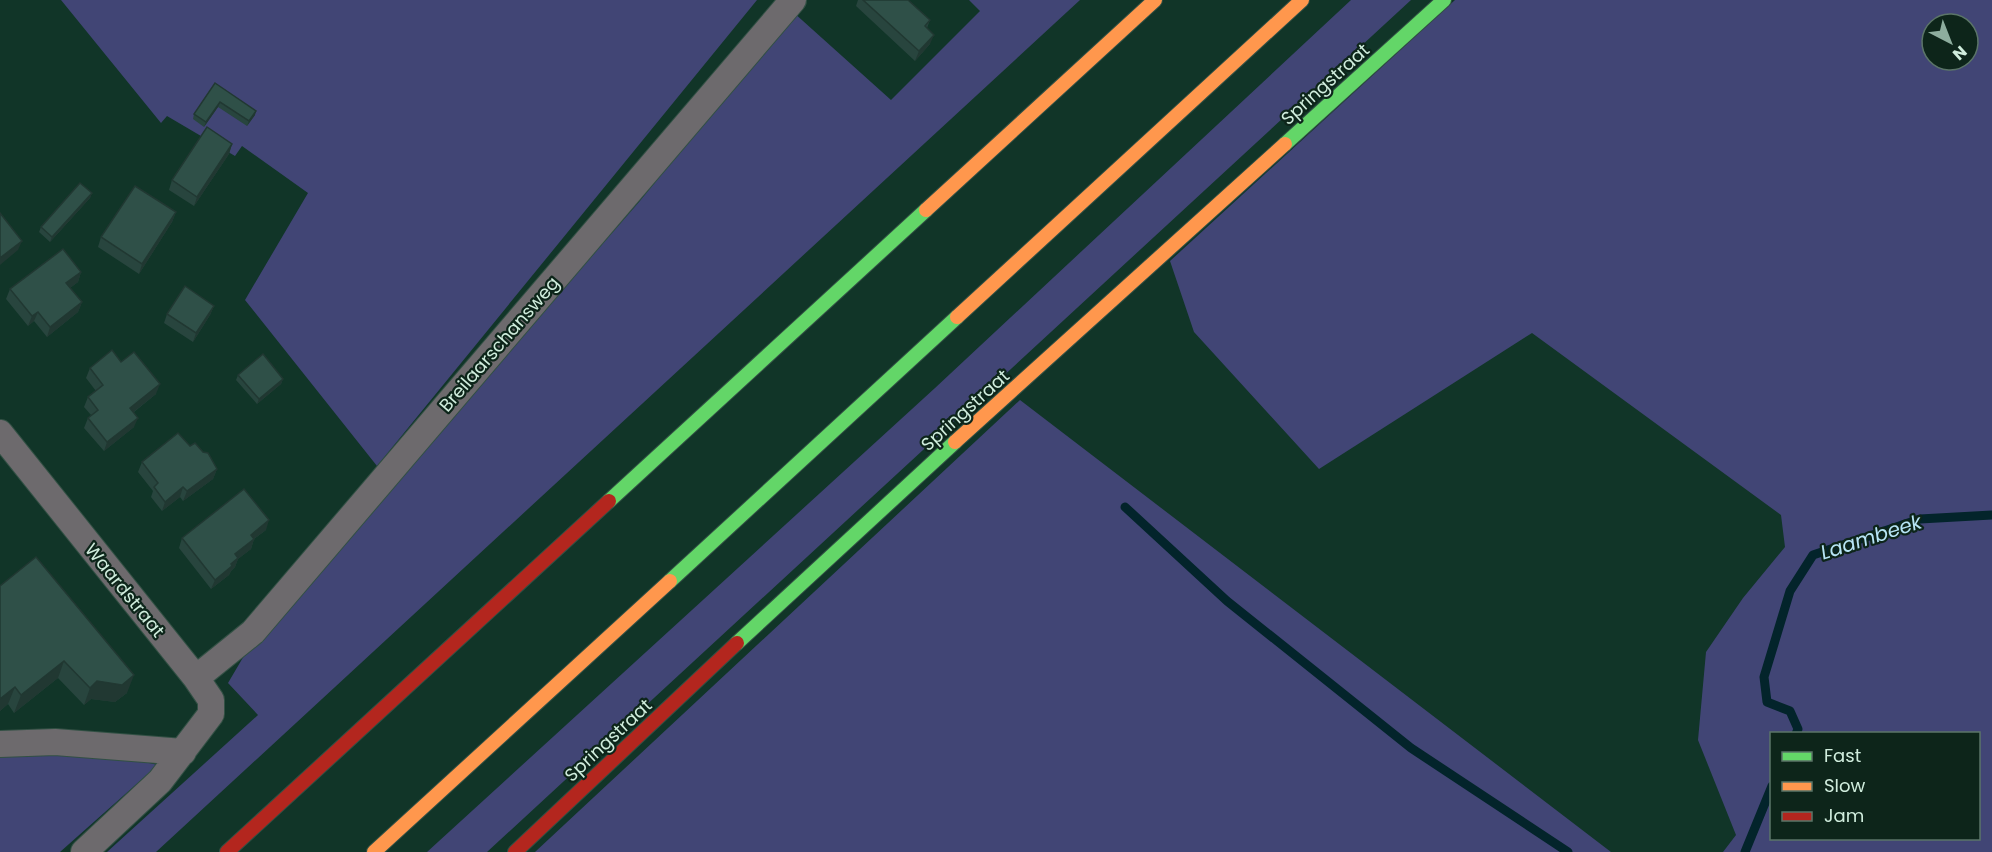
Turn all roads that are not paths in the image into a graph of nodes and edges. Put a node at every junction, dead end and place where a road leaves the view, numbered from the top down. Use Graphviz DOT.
graph roads {
  1 [pos="792,0"];
  2 [pos="1155,0"];
  3 [pos="1302,0"];
  4 [pos="1444,0"];
  5 [pos="0,433"];
  6 [pos="196,678"];
  7 [pos="0,744"];
  8 [pos="183,752"];
  9 [pos="84,852"];
  10 [pos="227,852"];
  11 [pos="374,852"];
  12 [pos="515,852"];
  1 -- 6 [label="street, Breilaarschansweg"];
  2 -- 10 [label="main road"];
  3 -- 11 [label="main road"];
  4 -- 12 [label="main road, Springstraat"];
  5 -- 6 [label="street, Waardstraat"];
  6 -- 8 [label="street, Waardstraat"];
  7 -- 8 [label="street"];
  8 -- 9 [label="street, Waardstraat"];
}
